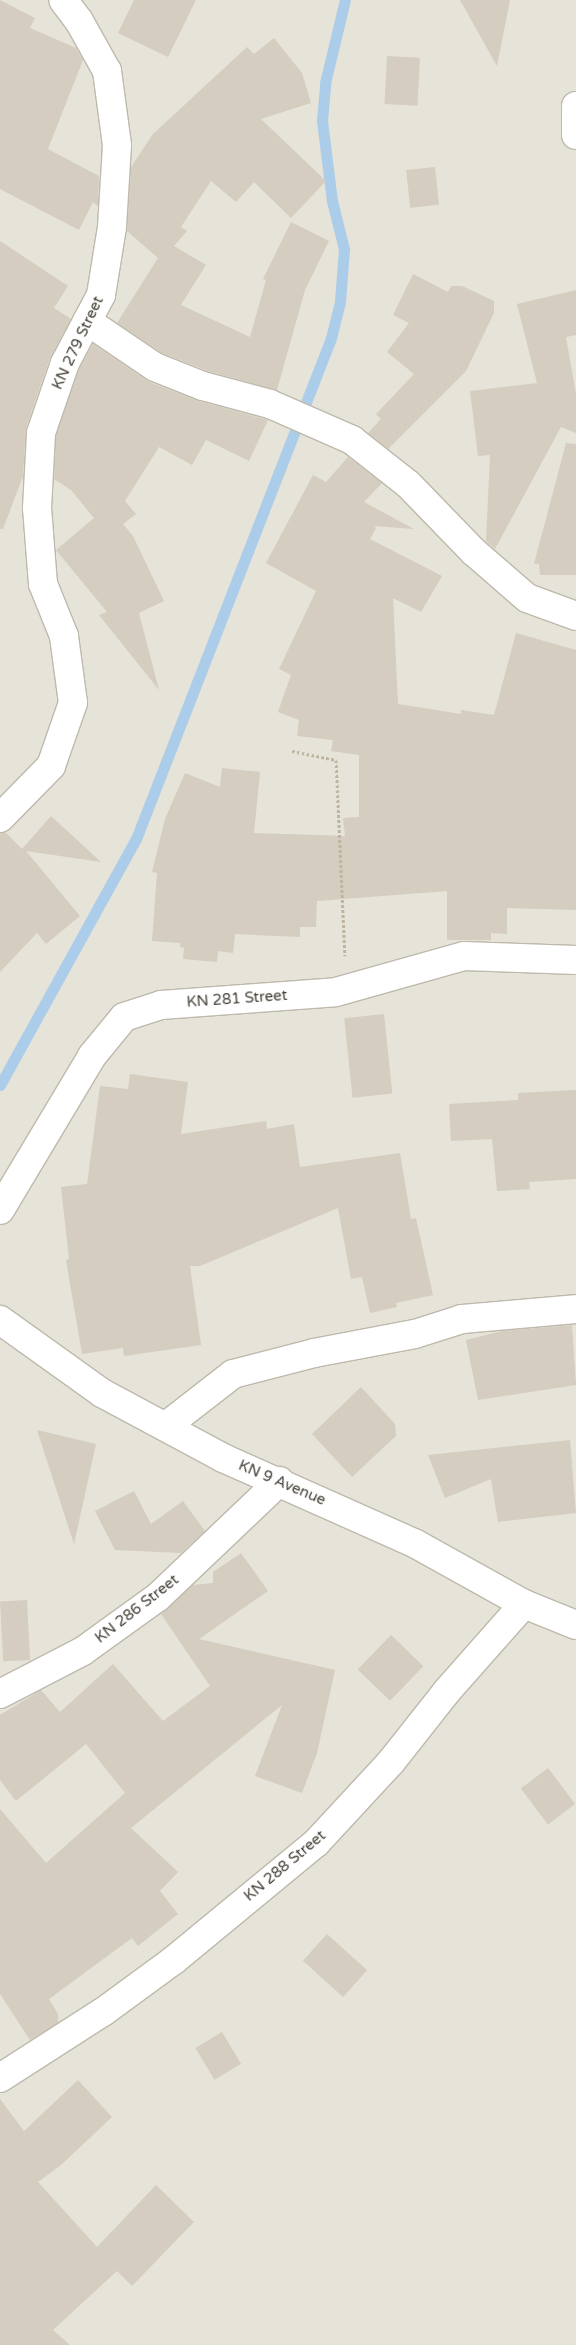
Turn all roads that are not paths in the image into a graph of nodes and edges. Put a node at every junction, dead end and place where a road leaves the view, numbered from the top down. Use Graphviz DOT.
graph roads {
  1 [pos="63,0"];
  2 [pos="576,106"];
  3 [pos="576,135"];
  4 [pos="87,321"];
  5 [pos="576,616"];
  6 [pos="0,818"];
  7 [pos="576,960"];
  8 [pos="0,1210"];
  9 [pos="576,1309"];
  10 [pos="0,1320"];
  11 [pos="166,1426"];
  12 [pos="280,1481"];
  13 [pos="524,1604"];
  14 [pos="576,1625"];
  15 [pos="0,1694"];
  16 [pos="0,2078"];
  1 -- 4 [label="street, KN 279 Street"];
  2 -- 3 [label="street"];
  4 -- 5 [label="street"];
  4 -- 6 [label="street, KN 279 Street"];
  7 -- 8 [label="street, KN 281 Street"];
  9 -- 11 [label="street"];
  10 -- 11 [label="street, KN 9 Avenue"];
  11 -- 12 [label="street, KN 9 Avenue"];
  12 -- 13 [label="street, KN 9 Avenue"];
  12 -- 15 [label="street, KN 286 Street"];
  13 -- 14 [label="street, KN 9 Avenue"];
  13 -- 16 [label="street, KN 288 Street"];
}
